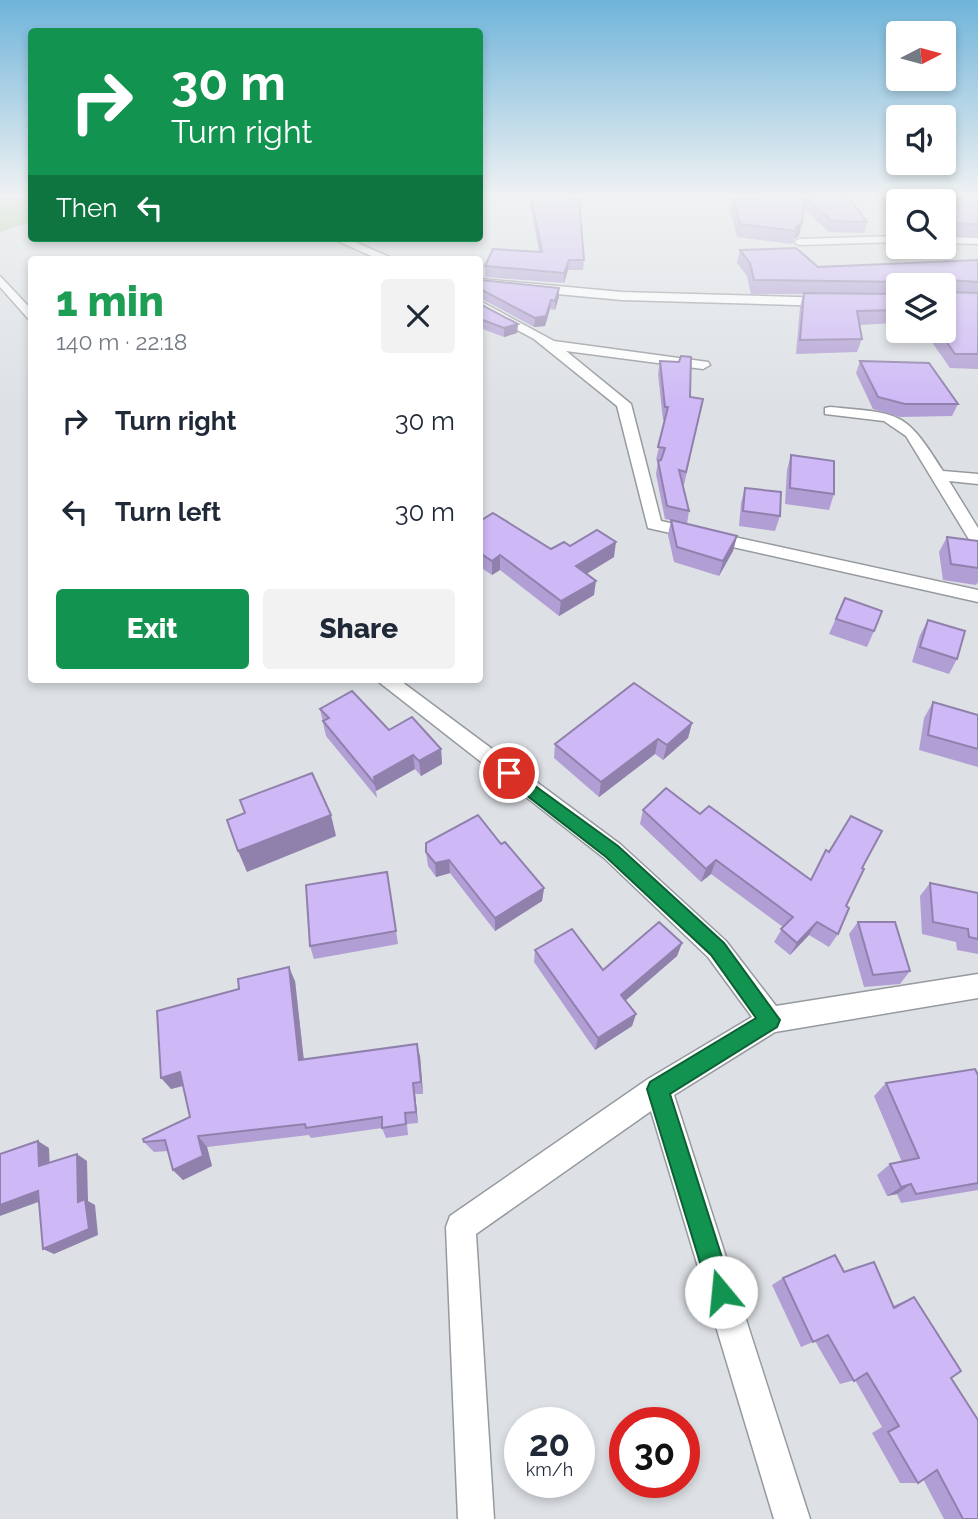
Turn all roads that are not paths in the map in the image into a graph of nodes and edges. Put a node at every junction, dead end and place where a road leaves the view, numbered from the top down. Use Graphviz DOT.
graph roads {
  1 [pos="0,279"];
  2 [pos="483,282"];
  3 [pos="845,301"];
  4 [pos="483,307"];
  5 [pos="28,314"];
  6 [pos="549,344"];
  7 [pos="703,365"];
  8 [pos="830,411"];
  9 [pos="938,475"];
  10 [pos="978,479"];
  11 [pos="978,541"];
  12 [pos="978,596"];
  13 [pos="390,683"];
  14 [pos="978,986"];
  15 [pos="770,1020"];
  16 [pos="658,1089"];
  17 [pos="476,1519"];
  18 [pos="792,1519"];
  1 -- 5 [label="street"];
  2 -- 3 [label="street"];
  4 -- 6 [label="street"];
  6 -- 7 [label="street"];
  6 -- 12 [label="street"];
  8 -- 9 [label="street"];
  9 -- 10 [label="street"];
  9 -- 11 [label="street"];
  13 -- 15 [label="street"];
  14 -- 15 [label="street"];
  15 -- 16 [label="street"];
  16 -- 17 [label="street"];
  16 -- 18 [label="street"];
}
